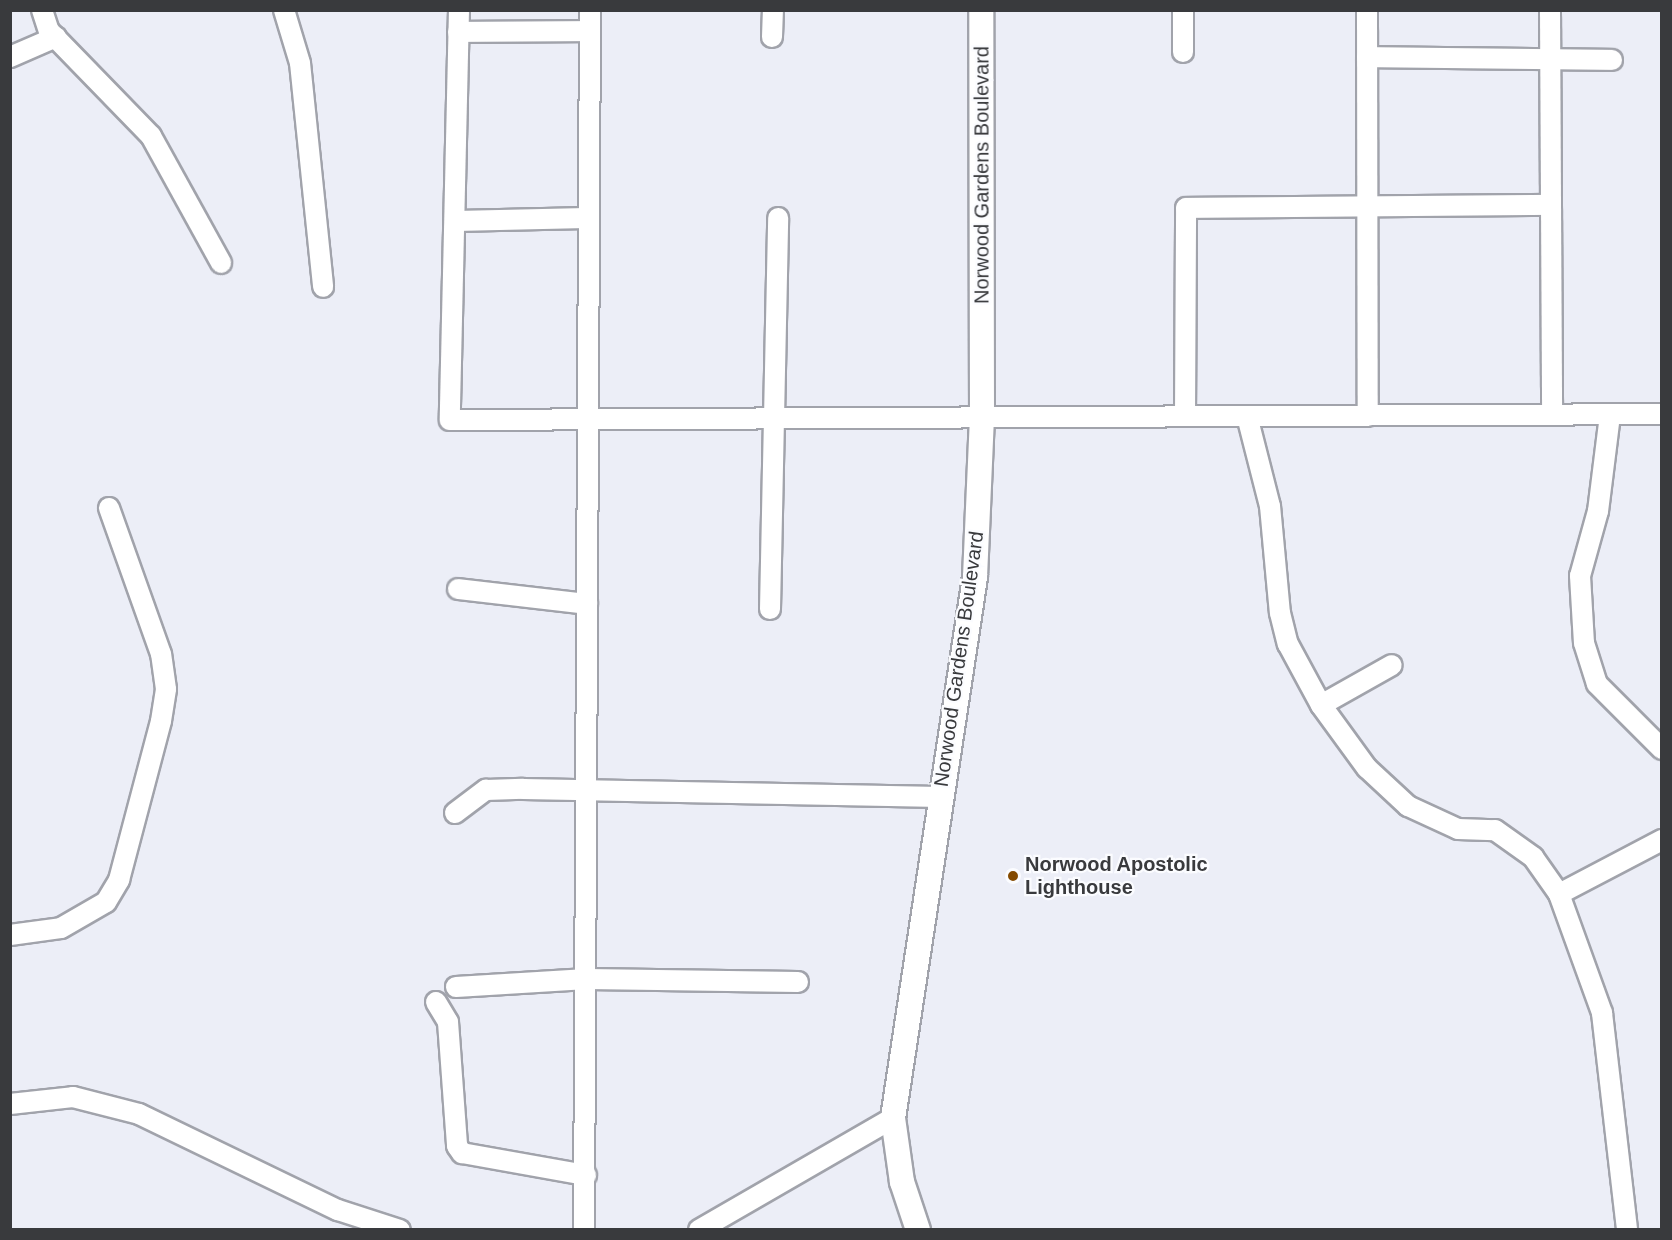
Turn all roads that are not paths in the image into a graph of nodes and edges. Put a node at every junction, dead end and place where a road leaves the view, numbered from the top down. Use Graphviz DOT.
graph roads {
  1 [pos="42,10"];
  2 [pos="284,10"];
  3 [pos="459,10"];
  4 [pos="590,10"];
  5 [pos="772,10"];
  6 [pos="981,10"];
  7 [pos="1184,10"];
  8 [pos="1367,10"];
  9 [pos="1550,10"];
  10 [pos="590,31"];
  11 [pos="458,32"];
  12 [pos="56,37"];
  13 [pos="772,37"];
  14 [pos="1183,52"];
  15 [pos="10,57"];
  16 [pos="1367,57"];
  17 [pos="1550,59"];
  18 [pos="1612,60"];
  19 [pos="1367,204"];
  20 [pos="1551,205"];
  21 [pos="587,218"];
  22 [pos="778,218"];
  23 [pos="454,221"];
  24 [pos="221,263"];
  25 [pos="323,287"];
  26 [pos="1662,414"];
  27 [pos="982,415"];
  28 [pos="1552,415"];
  29 [pos="1610,415"];
  30 [pos="1185,416"];
  31 [pos="1246,416"];
  32 [pos="1368,416"];
  33 [pos="777,418"];
  34 [pos="586,419"];
  35 [pos="109,508"];
  36 [pos="458,589"];
  37 [pos="587,604"];
  38 [pos="771,609"];
  39 [pos="1392,665"];
  40 [pos="1321,705"];
  41 [pos="1662,749"];
  42 [pos="589,790"];
  43 [pos="941,797"];
  44 [pos="455,813"];
  45 [pos="1662,840"];
  46 [pos="1559,894"];
  47 [pos="10,935"];
  48 [pos="588,979"];
  49 [pos="798,982"];
  50 [pos="456,987"];
  51 [pos="436,1002"];
  52 [pos="12,1100"];
  53 [pos="892,1118"];
  54 [pos="586,1175"];
  55 [pos="400,1230"];
  56 [pos="585,1230"];
  57 [pos="699,1230"];
  58 [pos="918,1230"];
  59 [pos="1627,1230"];
  1 -- 12 [label="street"];
  2 -- 25 [label="street"];
  3 -- 11 [label="street"];
  4 -- 10 [label="street"];
  5 -- 13 [label="street"];
  6 -- 27 [label="street, Norwood Gardens Boulevard"];
  7 -- 14 [label="street"];
  8 -- 16 [label="street"];
  9 -- 17 [label="street"];
  10 -- 11 [label="street"];
  10 -- 21 [label="street"];
  11 -- 23 [label="street"];
  12 -- 15 [label="street"];
  12 -- 24 [label="street"];
  16 -- 17 [label="street"];
  16 -- 19 [label="street"];
  17 -- 18 [label="street"];
  17 -- 20 [label="street"];
  19 -- 20 [label="street"];
  19 -- 30 [label="street"];
  19 -- 32 [label="street"];
  20 -- 28 [label="street"];
  21 -- 23 [label="street"];
  21 -- 34 [label="street"];
  22 -- 33 [label="street"];
  23 -- 34 [label="street"];
  26 -- 29 [label="street"];
  27 -- 30 [label="street"];
  27 -- 33 [label="street"];
  27 -- 43 [label="street, Norwood Gardens Boulevard"];
  28 -- 29 [label="street"];
  28 -- 32 [label="street"];
  29 -- 41 [label="street"];
  30 -- 31 [label="street"];
  31 -- 32 [label="street"];
  31 -- 40 [label="street"];
  33 -- 34 [label="street"];
  33 -- 38 [label="street"];
  34 -- 37 [label="street"];
  35 -- 47 [label="street"];
  36 -- 37 [label="street"];
  37 -- 42 [label="street"];
  39 -- 40 [label="street"];
  40 -- 46 [label="street"];
  42 -- 43 [label="street"];
  42 -- 44 [label="street"];
  42 -- 48 [label="street"];
  43 -- 53 [label="street, Norwood Gardens Boulevard"];
  45 -- 46 [label="street"];
  46 -- 59 [label="street"];
  48 -- 49 [label="street"];
  48 -- 50 [label="street"];
  48 -- 54 [label="street"];
  51 -- 54 [label="street"];
  52 -- 55 [label="street"];
  53 -- 57 [label="street"];
  53 -- 58 [label="street, Norwood Gardens Boulevard"];
  54 -- 56 [label="street"];
}
